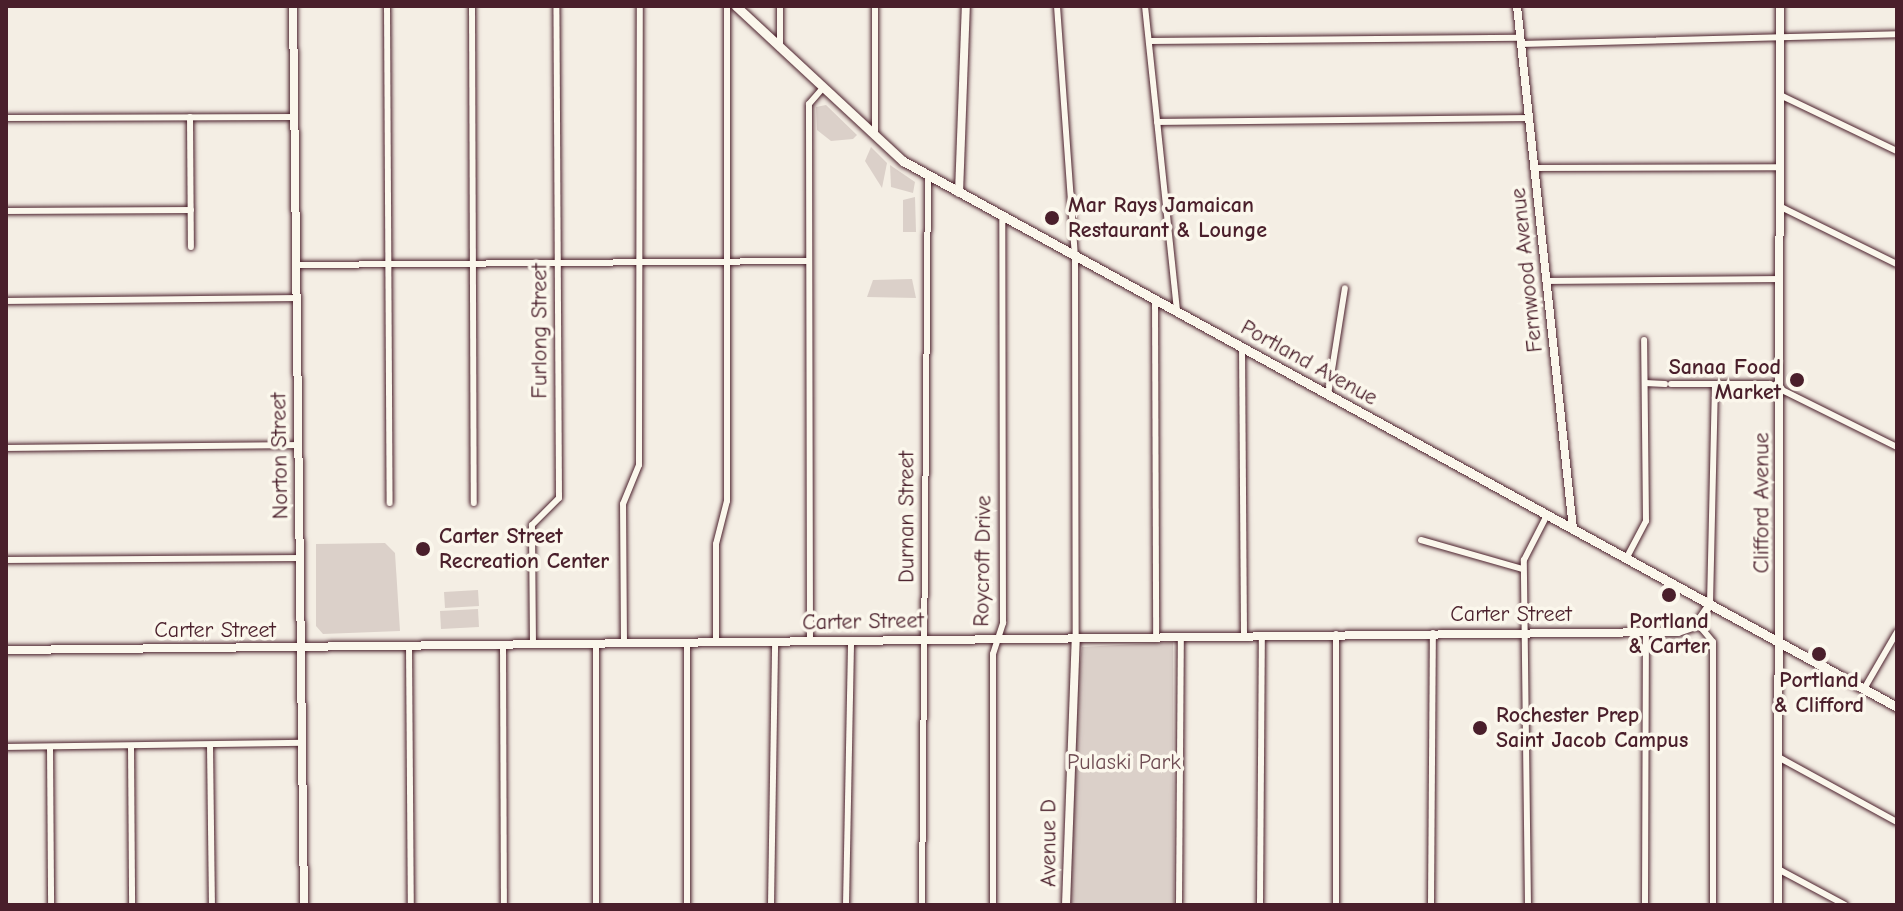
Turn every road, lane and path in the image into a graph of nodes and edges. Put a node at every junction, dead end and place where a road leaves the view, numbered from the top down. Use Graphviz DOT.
graph roads {
  1 [pos="293,6"];
  2 [pos="387,6"];
  3 [pos="472,6"];
  4 [pos="556,6"];
  5 [pos="640,6"];
  6 [pos="727,6"];
  7 [pos="736,6"];
  8 [pos="780,6"];
  9 [pos="875,6"];
  10 [pos="966,6"];
  11 [pos="1057,6"];
  12 [pos="1145,6"];
  13 [pos="1517,6"];
  14 [pos="1780,6"];
  15 [pos="1897,34"];
  16 [pos="1780,38"];
  17 [pos="1149,41"];
  18 [pos="1521,41"];
  19 [pos="780,48"];
  20 [pos="822,89"];
  21 [pos="1780,95"];
  22 [pos="190,117"];
  23 [pos="294,117"];
  24 [pos="6,118"];
  25 [pos="1529,118"];
  26 [pos="1157,122"];
  27 [pos="875,136"];
  28 [pos="1897,151"];
  29 [pos="1781,167"];
  30 [pos="1534,168"];
  31 [pos="928,176"];
  32 [pos="959,193"];
  33 [pos="1781,207"];
  34 [pos="191,210"];
  35 [pos="6,211"];
  36 [pos="1002,216"];
  37 [pos="191,247"];
  38 [pos="1075,255"];
  39 [pos="728,261"];
  40 [pos="809,261"];
  41 [pos="640,262"];
  42 [pos="558,263"];
  43 [pos="473,264"];
  44 [pos="1897,264"];
  45 [pos="296,265"];
  46 [pos="388,265"];
  47 [pos="1780,279"];
  48 [pos="1546,281"];
  49 [pos="1345,288"];
  50 [pos="296,298"];
  51 [pos="1155,300"];
  52 [pos="6,301"];
  53 [pos="1177,312"];
  54 [pos="1644,340"];
  55 [pos="1242,347"];
  56 [pos="1645,383"];
  57 [pos="1715,384"];
  58 [pos="1780,390"];
  59 [pos="1328,395"];
  60 [pos="298,445"];
  61 [pos="1897,447"];
  62 [pos="6,448"];
  63 [pos="390,503"];
  64 [pos="474,503"];
  65 [pos="1547,515"];
  66 [pos="1573,529"];
  67 [pos="1421,540"];
  68 [pos="300,558"];
  69 [pos="1626,559"];
  70 [pos="6,560"];
  71 [pos="1523,569"];
  72 [pos="1709,606"];
  73 [pos="1698,624"];
  74 [pos="1527,632"];
  75 [pos="1897,632"];
  76 [pos="1433,633"];
  77 [pos="1646,633"];
  78 [pos="1336,634"];
  79 [pos="1244,635"];
  80 [pos="1262,635"];
  81 [pos="1181,636"];
  82 [pos="1156,637"];
  83 [pos="999,638"];
  84 [pos="1076,638"];
  85 [pos="926,639"];
  86 [pos="810,641"];
  87 [pos="851,641"];
  88 [pos="775,642"];
  89 [pos="624,643"];
  90 [pos="687,643"];
  91 [pos="716,643"];
  92 [pos="596,644"];
  93 [pos="503,645"];
  94 [pos="533,645"];
  95 [pos="1780,645"];
  96 [pos="409,646"];
  97 [pos="301,649"];
  98 [pos="6,650"];
  99 [pos="1864,689"];
  100 [pos="1897,707"];
  101 [pos="302,743"];
  102 [pos="210,745"];
  103 [pos="131,746"];
  104 [pos="6,747"];
  105 [pos="50,747"];
  106 [pos="1780,758"];
  107 [pos="1897,822"];
  108 [pos="1778,869"];
  109 [pos="51,905"];
  110 [pos="132,905"];
  111 [pos="212,905"];
  112 [pos="304,905"];
  113 [pos="411,905"];
  114 [pos="504,905"];
  115 [pos="596,905"];
  116 [pos="687,905"];
  117 [pos="771,905"];
  118 [pos="846,905"];
  119 [pos="922,905"];
  120 [pos="993,905"];
  121 [pos="1066,905"];
  122 [pos="1179,905"];
  123 [pos="1260,905"];
  124 [pos="1336,905"];
  125 [pos="1431,905"];
  126 [pos="1528,905"];
  127 [pos="1645,905"];
  128 [pos="1713,905"];
  129 [pos="1778,905"];
  130 [pos="1845,905"];
  1 -- 23 [label="main road, Norton Street"];
  2 -- 46 [label="street"];
  3 -- 43 [label="street"];
  4 -- 42 [label="street, Furlong Street"];
  5 -- 41 [label="street"];
  6 -- 39 [label="street"];
  7 -- 19 [label="main road, Portland Avenue"];
  8 -- 19 [label="street"];
  9 -- 27 [label="street"];
  10 -- 32 [label="main road"];
  11 -- 38 [label="street"];
  12 -- 17 [label="street"];
  13 -- 18 [label="main road, Fernwood Avenue"];
  14 -- 16 [label="main road, Clifford Avenue"];
  15 -- 16 [label="street"];
  16 -- 18 [label="street"];
  16 -- 21 [label="main road, Clifford Avenue"];
  17 -- 18 [label="street"];
  17 -- 26 [label="street"];
  18 -- 25 [label="main road, Fernwood Avenue"];
  19 -- 20 [label="main road, Portland Avenue"];
  20 -- 27 [label="main road, Portland Avenue"];
  20 -- 40 [label="street"];
  21 -- 28 [label="street"];
  21 -- 29 [label="main road, Clifford Avenue"];
  22 -- 23 [label="street"];
  22 -- 24 [label="street"];
  22 -- 34 [label="street"];
  23 -- 45 [label="main road, Norton Street"];
  25 -- 26 [label="street"];
  25 -- 30 [label="main road, Fernwood Avenue"];
  26 -- 53 [label="street"];
  27 -- 31 [label="main road, Portland Avenue"];
  29 -- 30 [label="street"];
  29 -- 33 [label="main road, Clifford Avenue"];
  30 -- 48 [label="main road, Fernwood Avenue"];
  31 -- 32 [label="main road, Portland Avenue"];
  31 -- 85 [label="street, Durnan Street"];
  32 -- 36 [label="main road, Portland Avenue"];
  33 -- 44 [label="street"];
  33 -- 47 [label="main road, Clifford Avenue"];
  34 -- 35 [label="street"];
  34 -- 37 [label="street"];
  36 -- 38 [label="main road, Portland Avenue"];
  36 -- 83 [label="street, Roycroft Drive"];
  38 -- 51 [label="main road, Portland Avenue"];
  38 -- 84 [label="street"];
  39 -- 40 [label="street"];
  39 -- 41 [label="street"];
  39 -- 91 [label="street"];
  40 -- 86 [label="street"];
  41 -- 42 [label="street"];
  41 -- 89 [label="street"];
  42 -- 43 [label="street"];
  42 -- 94 [label="street, Furlong Street"];
  43 -- 46 [label="street"];
  43 -- 64 [label="street"];
  45 -- 46 [label="street"];
  45 -- 50 [label="main road, Norton Street"];
  46 -- 63 [label="street"];
  47 -- 48 [label="street"];
  47 -- 58 [label="main road, Clifford Avenue"];
  48 -- 66 [label="main road, Fernwood Avenue"];
  49 -- 59 [label="street"];
  50 -- 52 [label="street"];
  50 -- 60 [label="main road, Norton Street"];
  51 -- 53 [label="main road, Portland Avenue"];
  51 -- 82 [label="street"];
  53 -- 55 [label="main road, Portland Avenue"];
  54 -- 56 [label="street"];
  55 -- 59 [label="main road, Portland Avenue"];
  55 -- 79 [label="street"];
  56 -- 57 [label="street"];
  56 -- 69 [label="street"];
  57 -- 58 [label="street"];
  57 -- 72 [label="street"];
  58 -- 61 [label="street"];
  58 -- 95 [label="main road, Clifford Avenue"];
  59 -- 65 [label="main road, Portland Avenue"];
  60 -- 62 [label="street"];
  60 -- 68 [label="main road, Norton Street"];
  65 -- 66 [label="main road, Portland Avenue"];
  65 -- 71 [label="street"];
  66 -- 69 [label="main road, Portland Avenue"];
  67 -- 71 [label="street"];
  68 -- 70 [label="street"];
  68 -- 97 [label="main road, Norton Street"];
  69 -- 72 [label="main road, Portland Avenue"];
  71 -- 74 [label="street"];
  72 -- 73 [label="main road"];
  72 -- 95 [label="main road, Portland Avenue"];
  73 -- 77 [label="main road, Carter Street"];
  73 -- 128 [label="street"];
  74 -- 76 [label="main road, Carter Street"];
  74 -- 77 [label="main road, Carter Street"];
  74 -- 126 [label="street"];
  75 -- 99 [label="street"];
  76 -- 78 [label="main road, Carter Street"];
  76 -- 125 [label="street"];
  77 -- 127 [label="street"];
  78 -- 80 [label="main road, Carter Street"];
  78 -- 124 [label="street"];
  79 -- 80 [label="main road, Carter Street"];
  79 -- 81 [label="main road, Carter Street"];
  80 -- 123 [label="street"];
  81 -- 82 [label="main road, Carter Street"];
  81 -- 122 [label="street"];
  82 -- 84 [label="main road, Carter Street"];
  83 -- 84 [label="main road, Carter Street"];
  83 -- 85 [label="main road, Carter Street"];
  83 -- 120 [label="street, Roycroft Drive"];
  84 -- 121 [label="main road, Avenue D"];
  85 -- 87 [label="main road, Carter Street"];
  85 -- 119 [label="street, Durnan Street"];
  86 -- 87 [label="main road, Carter Street"];
  86 -- 88 [label="main road, Carter Street"];
  87 -- 118 [label="street"];
  88 -- 91 [label="main road, Carter Street"];
  88 -- 117 [label="street"];
  89 -- 90 [label="main road, Carter Street"];
  89 -- 92 [label="main road, Carter Street"];
  90 -- 91 [label="main road, Carter Street"];
  90 -- 116 [label="street"];
  92 -- 94 [label="main road, Carter Street"];
  92 -- 115 [label="street"];
  93 -- 94 [label="main road, Carter Street"];
  93 -- 96 [label="main road, Carter Street"];
  93 -- 114 [label="street"];
  95 -- 99 [label="main road, Portland Avenue"];
  95 -- 106 [label="main road, Clifford Avenue"];
  96 -- 97 [label="main road, Carter Street"];
  96 -- 113 [label="street"];
  97 -- 98 [label="main road, Carter Street"];
  97 -- 101 [label="main road, Norton Street"];
  99 -- 100 [label="main road, Portland Avenue"];
  101 -- 102 [label="street"];
  101 -- 112 [label="main road, Norton Street"];
  102 -- 103 [label="street"];
  102 -- 111 [label="street"];
  103 -- 105 [label="street"];
  103 -- 110 [label="street"];
  104 -- 105 [label="street"];
  105 -- 109 [label="street"];
  106 -- 107 [label="street"];
  106 -- 108 [label="main road, Clifford Avenue"];
  108 -- 129 [label="main road, Clifford Avenue"];
  108 -- 130 [label="street"];
}
